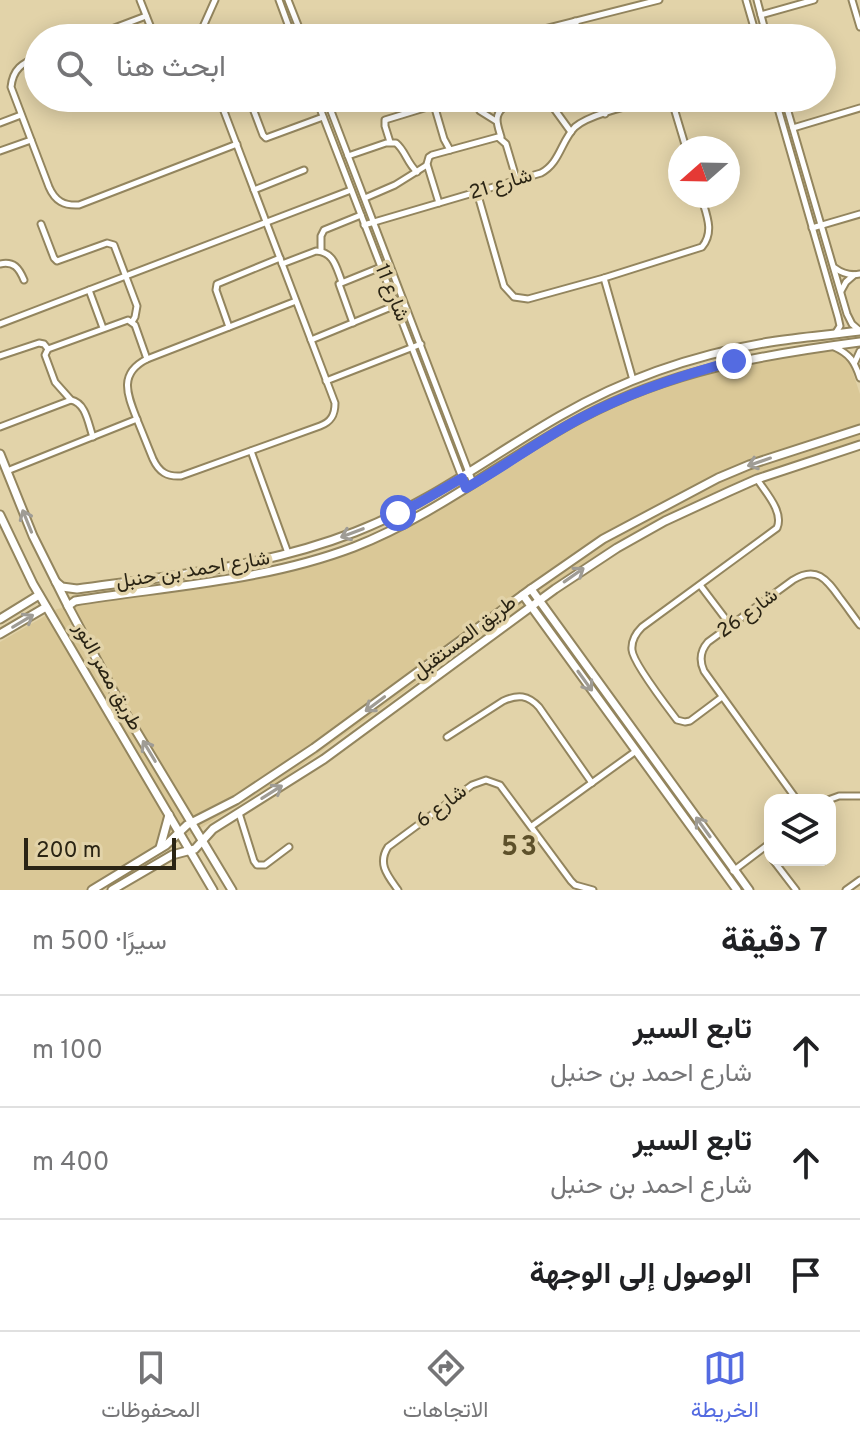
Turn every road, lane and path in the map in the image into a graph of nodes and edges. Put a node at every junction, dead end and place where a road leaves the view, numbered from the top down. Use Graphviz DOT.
graph roads {
  1 [pos="140,0"];
  2 [pos="215,0"];
  3 [pos="279,0"];
  4 [pos="288,0"];
  5 [pos="659,0"];
  6 [pos="746,0"];
  7 [pos="757,0"];
  8 [pos="814,0"];
  9 [pos="852,0"];
  10 [pos="761,15"];
  11 [pos="146,16"];
  12 [pos="575,21"];
  13 [pos="125,24"];
  14 [pos="149,24"];
  15 [pos="204,24"];
  16 [pos="288,24"];
  17 [pos="297,24"];
  18 [pos="567,24"];
  19 [pos="576,24"];
  20 [pos="753,24"];
  21 [pos="763,24"];
  22 [pos="860,26"];
  23 [pos="24,62"];
  24 [pos="860,108"];
  25 [pos="225,112"];
  26 [pos="255,112"];
  27 [pos="321,112"];
  28 [pos="332,112"];
  29 [pos="406,112"];
  30 [pos="436,112"];
  31 [pos="482,112"];
  32 [pos="499,112"];
  33 [pos="556,112"];
  34 [pos="610,112"];
  35 [pos="675,112"];
  36 [pos="779,112"];
  37 [pos="788,112"];
  38 [pos="605,114"];
  39 [pos="21,115"];
  40 [pos="323,117"];
  41 [pos="496,121"];
  42 [pos="0,123"];
  43 [pos="793,128"];
  44 [pos="571,132"];
  45 [pos="682,136"];
  46 [pos="502,138"];
  47 [pos="31,140"];
  48 [pos="390,142"];
  49 [pos="237,144"];
  50 [pos="450,150"];
  51 [pos="0,151"];
  52 [pos="348,156"];
  53 [pos="427,164"];
  54 [pos="304,170"];
  55 [pos="417,172"];
  56 [pos="517,181"];
  57 [pos="254,190"];
  58 [pos="351,190"];
  59 [pos="477,192"];
  60 [pos="365,198"];
  61 [pos="439,203"];
  62 [pos="704,208"];
  63 [pos="860,214"];
  64 [pos="361,215"];
  65 [pos="266,222"];
  66 [pos="374,222"];
  67 [pos="41,224"];
  68 [pos="364,225"];
  69 [pos="822,225"];
  70 [pos="812,228"];
  71 [pos="321,251"];
  72 [pos="281,261"];
  73 [pos="0,264"];
  74 [pos="381,267"];
  75 [pos="834,267"];
  76 [pos="857,275"];
  77 [pos="127,276"];
  78 [pos="604,278"];
  79 [pos="24,280"];
  80 [pos="342,282"];
  81 [pos="89,290"];
  82 [pos="841,292"];
  83 [pos="296,301"];
  84 [pos="396,305"];
  85 [pos="847,314"];
  86 [pos="838,317"];
  87 [pos="132,322"];
  88 [pos="353,323"];
  89 [pos="0,324"];
  90 [pos="229,327"];
  91 [pos="103,328"];
  92 [pos="860,331"];
  93 [pos="835,334"];
  94 [pos="311,340"];
  95 [pos="772,342"];
  96 [pos="860,342"];
  97 [pos="421,344"];
  98 [pos="831,346"];
  99 [pos="413,347"];
  100 [pos="48,349"];
  101 [pos="860,351"];
  102 [pos="774,354"];
  103 [pos="0,356"];
  104 [pos="147,359"];
  105 [pos="855,363"];
  106 [pos="860,378"];
  107 [pos="633,380"];
  108 [pos="326,381"];
  109 [pos="71,400"];
  110 [pos="137,419"];
  111 [pos="0,427"];
  112 [pos="860,429"];
  113 [pos="93,437"];
  114 [pos="807,445"];
  115 [pos="860,445"];
  116 [pos="251,451"];
  117 [pos="0,454"];
  118 [pos="462,455"];
  119 [pos="454,458"];
  120 [pos="812,460"];
  121 [pos="7,471"];
  122 [pos="466,476"];
  123 [pos="757,479"];
  124 [pos="470,486"];
  125 [pos="0,515"];
  126 [pos="288,554"];
  127 [pos="56,582"];
  128 [pos="700,585"];
  129 [pos="531,589"];
  130 [pos="39,595"];
  131 [pos="523,595"];
  132 [pos="538,601"];
  133 [pos="68,606"];
  134 [pos="46,607"];
  135 [pos="531,607"];
  136 [pos="0,619"];
  137 [pos="859,621"];
  138 [pos="731,626"];
  139 [pos="0,634"];
  140 [pos="722,697"];
  141 [pos="447,737"];
  142 [pos="636,751"];
  143 [pos="654,759"];
  144 [pos="646,765"];
  145 [pos="592,783"];
  146 [pos="171,787"];
  147 [pos="793,794"];
  148 [pos="158,796"];
  149 [pos="860,796"];
  150 [pos="836,797"];
  151 [pos="216,812"];
  152 [pos="239,813"];
  153 [pos="169,815"];
  154 [pos="192,823"];
  155 [pos="222,823"];
  156 [pos="532,826"];
  157 [pos="179,833"];
  158 [pos="203,841"];
  159 [pos="289,847"];
  160 [pos="764,848"];
  161 [pos="159,850"];
  162 [pos="189,851"];
  163 [pos="164,859"];
  164 [pos="777,866"];
  165 [pos="735,870"];
  166 [pos="727,876"];
  167 [pos="860,880"];
  168 [pos="228,889"];
  169 [pos="92,890"];
  170 [pos="112,890"];
  171 [pos="213,890"];
  172 [pos="398,890"];
  173 [pos="593,890"];
  174 [pos="737,890"];
  175 [pos="749,890"];
  176 [pos="796,890"];
  177 [pos="846,890"];
  1 -- 11 [label="street"];
  2 -- 15 [label="street"];
  3 -- 16 [label="street"];
  4 -- 17 [label="street"];
  5 -- 12 [label="street"];
  6 -- 20 [label="street"];
  7 -- 10 [label="street"];
  8 -- 10 [label="street"];
  9 -- 22 [label="street"];
  10 -- 21 [label="street"];
  11 -- 13 [label="street"];
  11 -- 14 [label="street"];
  12 -- 18 [label="street"];
  12 -- 19 [label="street"];
  23 -- 39 [label="street"];
  24 -- 43 [label="street"];
  25 -- 49 [label="street"];
  26 -- 40 [label="street"];
  27 -- 40 [label="street, شارع 11"];
  28 -- 52 [label="street, شارع 11"];
  29 -- 48 [label="street"];
  30 -- 50 [label="street"];
  31 -- 41 [label="street"];
  32 -- 41 [label="street"];
  33 -- 44 [label="street"];
  34 -- 38 [label="street"];
  35 -- 45 [label="street"];
  36 -- 70 [label="street"];
  37 -- 43 [label="street"];
  38 -- 44 [label="street"];
  39 -- 42 [label="street"];
  39 -- 47 [label="street"];
  40 -- 58 [label="street, شارع 11"];
  41 -- 46 [label="street"];
  43 -- 69 [label="street"];
  44 -- 56 [label="street, شارع 21"];
  46 -- 50 [label="street"];
  46 -- 56 [label="street"];
  47 -- 49 [label="street"];
  47 -- 51 [label="street"];
  48 -- 52 [label="street"];
  48 -- 55 [label="street"];
  49 -- 57 [label="street"];
  50 -- 53 [label="street"];
  52 -- 60 [label="street, شارع 11"];
  53 -- 55 [label="street"];
  53 -- 61 [label="street"];
  54 -- 57 [label="street"];
  55 -- 60 [label="street"];
  56 -- 59 [label="street, شارع 21"];
  57 -- 65 [label="street"];
  58 -- 64 [label="street, شارع 11"];
  58 -- 65 [label="street"];
  59 -- 61 [label="street, شارع 21"];
  59 -- 78 [label="street"];
  60 -- 66 [label="street, شارع 11"];
  61 -- 66 [label="street, شارع 21"];
  62 -- 78 [label="street"];
  63 -- 69 [label="street"];
  64 -- 68 [label="street, شارع 11"];
  64 -- 71 [label="street"];
  65 -- 72 [label="street"];
  65 -- 77 [label="street"];
  66 -- 68 [label="street, شارع 21"];
  66 -- 97 [label="street, شارع 11"];
  67 -- 77 [label="street"];
  68 -- 74 [label="street, شارع 11"];
  69 -- 70 [label="street"];
  69 -- 75 [label="street"];
  70 -- 86 [label="street"];
  71 -- 72 [label="street"];
  71 -- 80 [label="street"];
  72 -- 83 [label="street"];
  72 -- 90 [label="street"];
  73 -- 79 [label="street"];
  74 -- 80 [label="street"];
  74 -- 84 [label="street, شارع 11"];
  75 -- 76 [label="street"];
  75 -- 82 [label="street"];
  76 -- 82 [label="street"];
  77 -- 81 [label="street"];
  77 -- 87 [label="street"];
  78 -- 107 [label="street"];
  80 -- 88 [label="street"];
  81 -- 89 [label="street"];
  81 -- 91 [label="street"];
  82 -- 85 [label="street"];
  83 -- 90 [label="street"];
  83 -- 94 [label="street"];
  84 -- 88 [label="street"];
  84 -- 99 [label="street, شارع 11"];
  85 -- 86 [label="street"];
  85 -- 92 [label="street"];
  86 -- 93 [label="street"];
  87 -- 91 [label="street"];
  87 -- 104 [label="street"];
  88 -- 94 [label="street"];
  90 -- 104 [label="street"];
  91 -- 100 [label="street"];
  92 -- 93 [label="street, شارع احمد بن حنبل"];
  93 -- 95 [label="street, شارع احمد بن حنبل"];
  94 -- 108 [label="street"];
  95 -- 102 [label="street"];
  95 -- 107 [label="street, شارع احمد بن حنبل"];
  96 -- 98 [label="street, شارع احمد بن حنبل"];
  97 -- 99 [label="street"];
  97 -- 118 [label="street, شارع 11"];
  98 -- 102 [label="street, شارع احمد بن حنبل"];
  98 -- 105 [label="street"];
  99 -- 108 [label="street"];
  99 -- 119 [label="street, شارع 11"];
  100 -- 103 [label="street"];
  100 -- 109 [label="street"];
  101 -- 105 [label="street"];
  102 -- 124 [label="street, شارع احمد بن حنبل"];
  104 -- 110 [label="street"];
  105 -- 106 [label="street"];
  107 -- 122 [label="street, شارع احمد بن حنبل"];
  108 -- 116 [label="street"];
  109 -- 111 [label="street"];
  109 -- 113 [label="street"];
  110 -- 113 [label="street"];
  110 -- 116 [label="street"];
  112 -- 114 [label="street, طريق المستقبل"];
  113 -- 121 [label="street"];
  114 -- 120 [label="street"];
  114 -- 129 [label="street, طريق المستقبل, one-way"];
  115 -- 120 [label="street, طريق المستقبل"];
  116 -- 126 [label="street"];
  117 -- 121 [label="street, طريق مصر النور"];
  118 -- 119 [label="street"];
  118 -- 122 [label="street, شارع 11"];
  119 -- 122 [label="street, شارع 11"];
  120 -- 123 [label="street, طريق المستقبل"];
  127 -- 121 [label="street, طريق مصر النور, one-way"];
  122 -- 124 [label="street, شارع 11"];
  122 -- 126 [label="street, شارع احمد بن حنبل, one-way"];
  123 -- 128 [label="street"];
  132 -- 123 [label="street, طريق المستقبل, one-way"];
  124 -- 133 [label="street, شارع احمد بن حنبل"];
  125 -- 130 [label="street, طريق مصر النور"];
  126 -- 127 [label="street, شارع احمد بن حنبل"];
  127 -- 133 [label="street, طريق مصر النور"];
  128 -- 138 [label="street"];
  128 -- 140 [label="street"];
  129 -- 131 [label="street, طريق المستقبل"];
  129 -- 132 [label="street"];
  130 -- 134 [label="street, طريق مصر النور"];
  130 -- 136 [label="street"];
  131 -- 135 [label="street"];
  131 -- 151 [label="street, طريق المستقبل, one-way"];
  132 -- 135 [label="street, طريق المستقبل"];
  132 -- 143 [label="street"];
  146 -- 133 [label="street, طريق مصر النور, one-way"];
  139 -- 134 [label="street, one-way"];
  134 -- 148 [label="street, طريق مصر النور"];
  135 -- 142 [label="street, one-way"];
  152 -- 135 [label="street, طريق المستقبل, one-way"];
  137 -- 138 [label="street, شارع 26"];
  138 -- 140 [label="street, شارع 26"];
  140 -- 147 [label="street, شارع 26"];
  141 -- 145 [label="street"];
  142 -- 144 [label="street"];
  142 -- 145 [label="street"];
  143 -- 144 [label="street"];
  165 -- 143 [label="street, one-way"];
  144 -- 166 [label="street"];
  145 -- 156 [label="street"];
  146 -- 148 [label="street"];
  146 -- 154 [label="street, طريق مصر النور"];
  148 -- 153 [label="street, طريق مصر النور"];
  149 -- 150 [label="street"];
  151 -- 154 [label="street, طريق المستقبل"];
  151 -- 155 [label="street"];
  152 -- 155 [label="street, طريق المستقبل"];
  152 -- 159 [label="street"];
  153 -- 157 [label="street, طريق مصر النور"];
  153 -- 161 [label="street"];
  154 -- 157 [label="street, طريق المستقبل"];
  154 -- 158 [label="street, طريق مصر النور"];
  155 -- 158 [label="street, طريق المستقبل"];
  156 -- 172 [label="street, شارع 6"];
  156 -- 173 [label="street, شارع 6"];
  157 -- 161 [label="street, طريق المستقبل"];
  157 -- 162 [label="street, طريق مصر النور"];
  158 -- 162 [label="street, طريق المستقبل"];
  158 -- 168 [label="street, طريق مصر النور"];
  160 -- 165 [label="street"];
  161 -- 163 [label="street"];
  161 -- 169 [label="street, طريق المستقبل"];
  162 -- 163 [label="street, طريق المستقبل"];
  162 -- 171 [label="street, طريق مصر النور"];
  163 -- 170 [label="street, طريق المستقبل"];
  164 -- 176 [label="street"];
  165 -- 166 [label="street"];
  165 -- 175 [label="street"];
  166 -- 174 [label="street"];
  167 -- 177 [label="street"];
}
